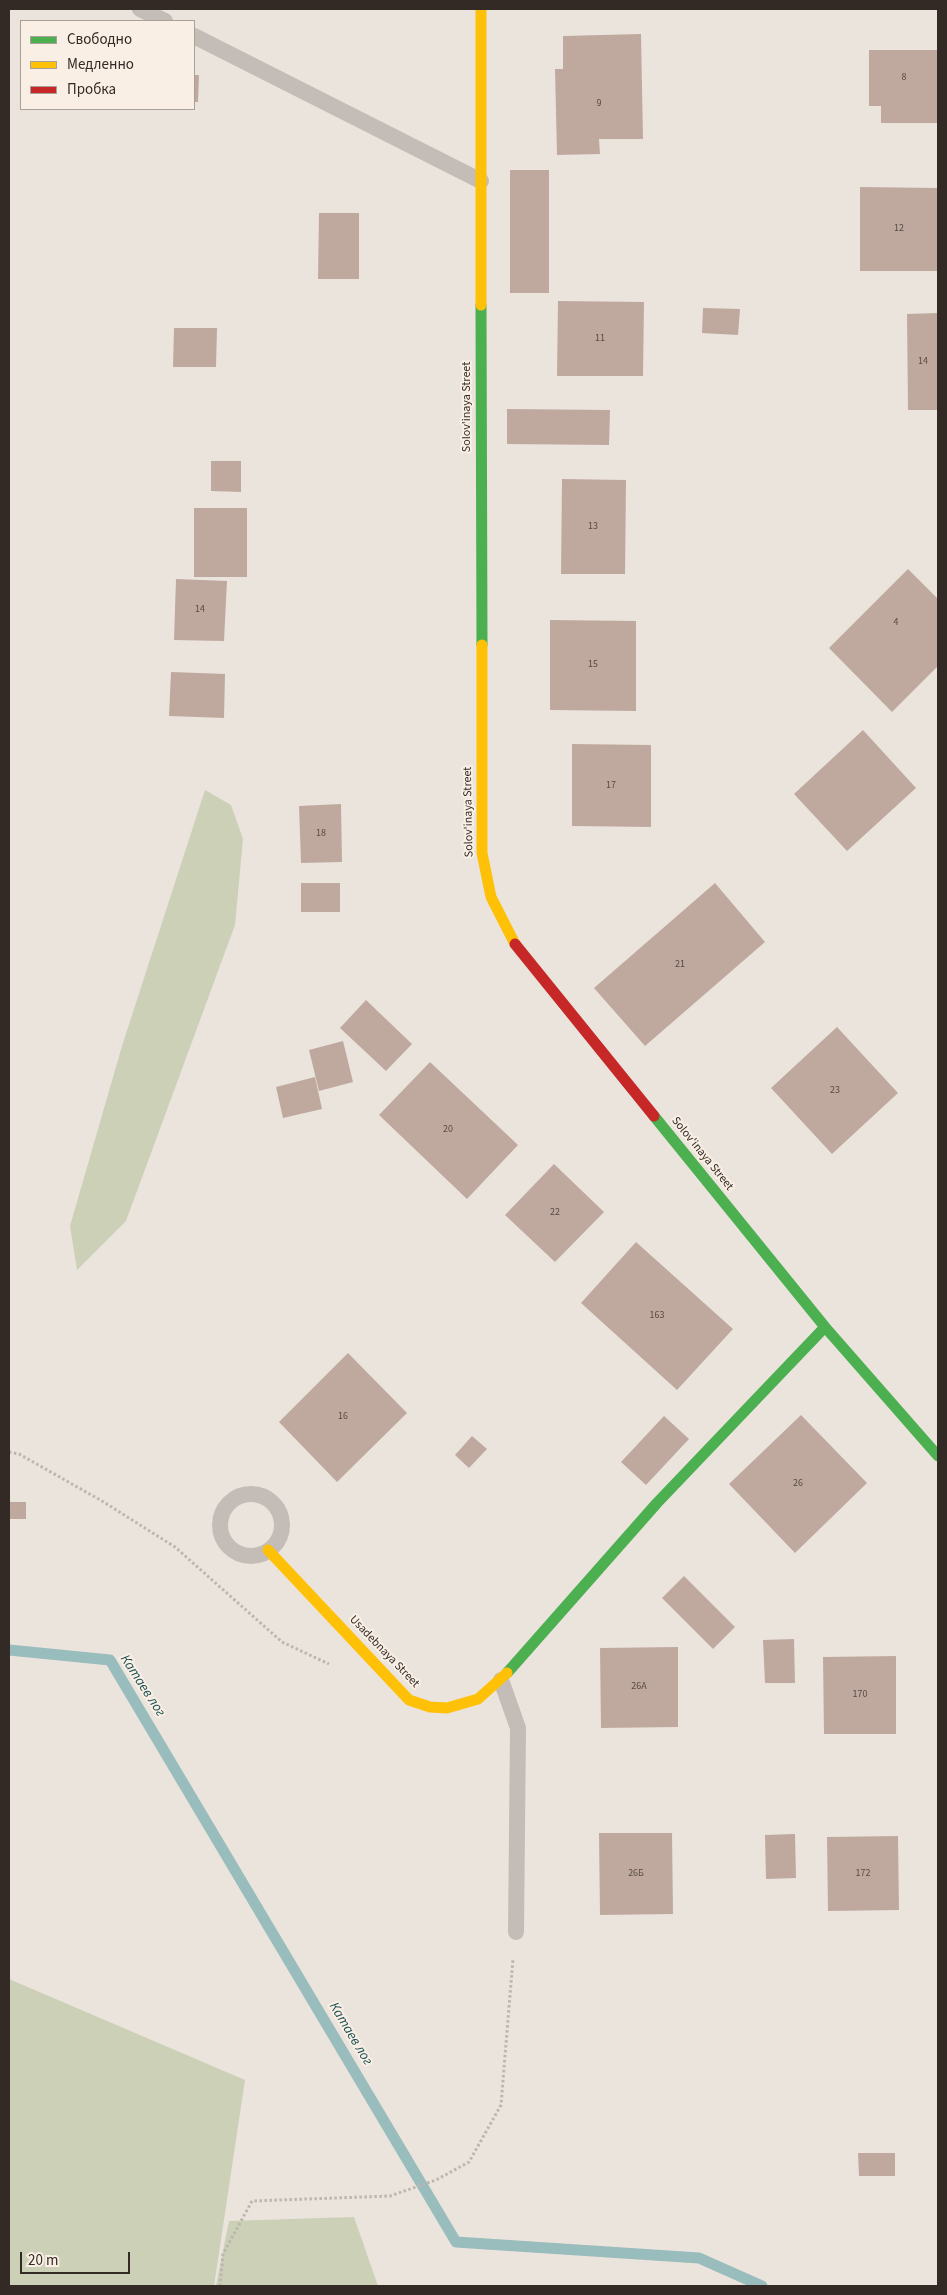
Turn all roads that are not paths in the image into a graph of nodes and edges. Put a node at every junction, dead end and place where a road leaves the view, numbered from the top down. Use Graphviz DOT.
graph roads {
  1 [pos="140,9"];
  2 [pos="481,9"];
  3 [pos="163,20"];
  4 [pos="195,37"];
  5 [pos="481,182"];
  6 [pos="825,1327"];
  7 [pos="938,1456"];
  8 [pos="268,1550"];
  9 [pos="501,1680"];
  10 [pos="516,1932"];
  1 -- 3 [label="lane"];
  2 -- 5 [label="street, Solov'inaya Street"];
  4 -- 5 [label="lane"];
  5 -- 6 [label="street, Solov'inaya Street"];
  6 -- 7 [label="street, Solov'inaya Street"];
  6 -- 9 [label="street, Usadebnaya Street"];
  8 -- 9 [label="street, Usadebnaya Street"];
  9 -- 10 [label="lane"];
}
